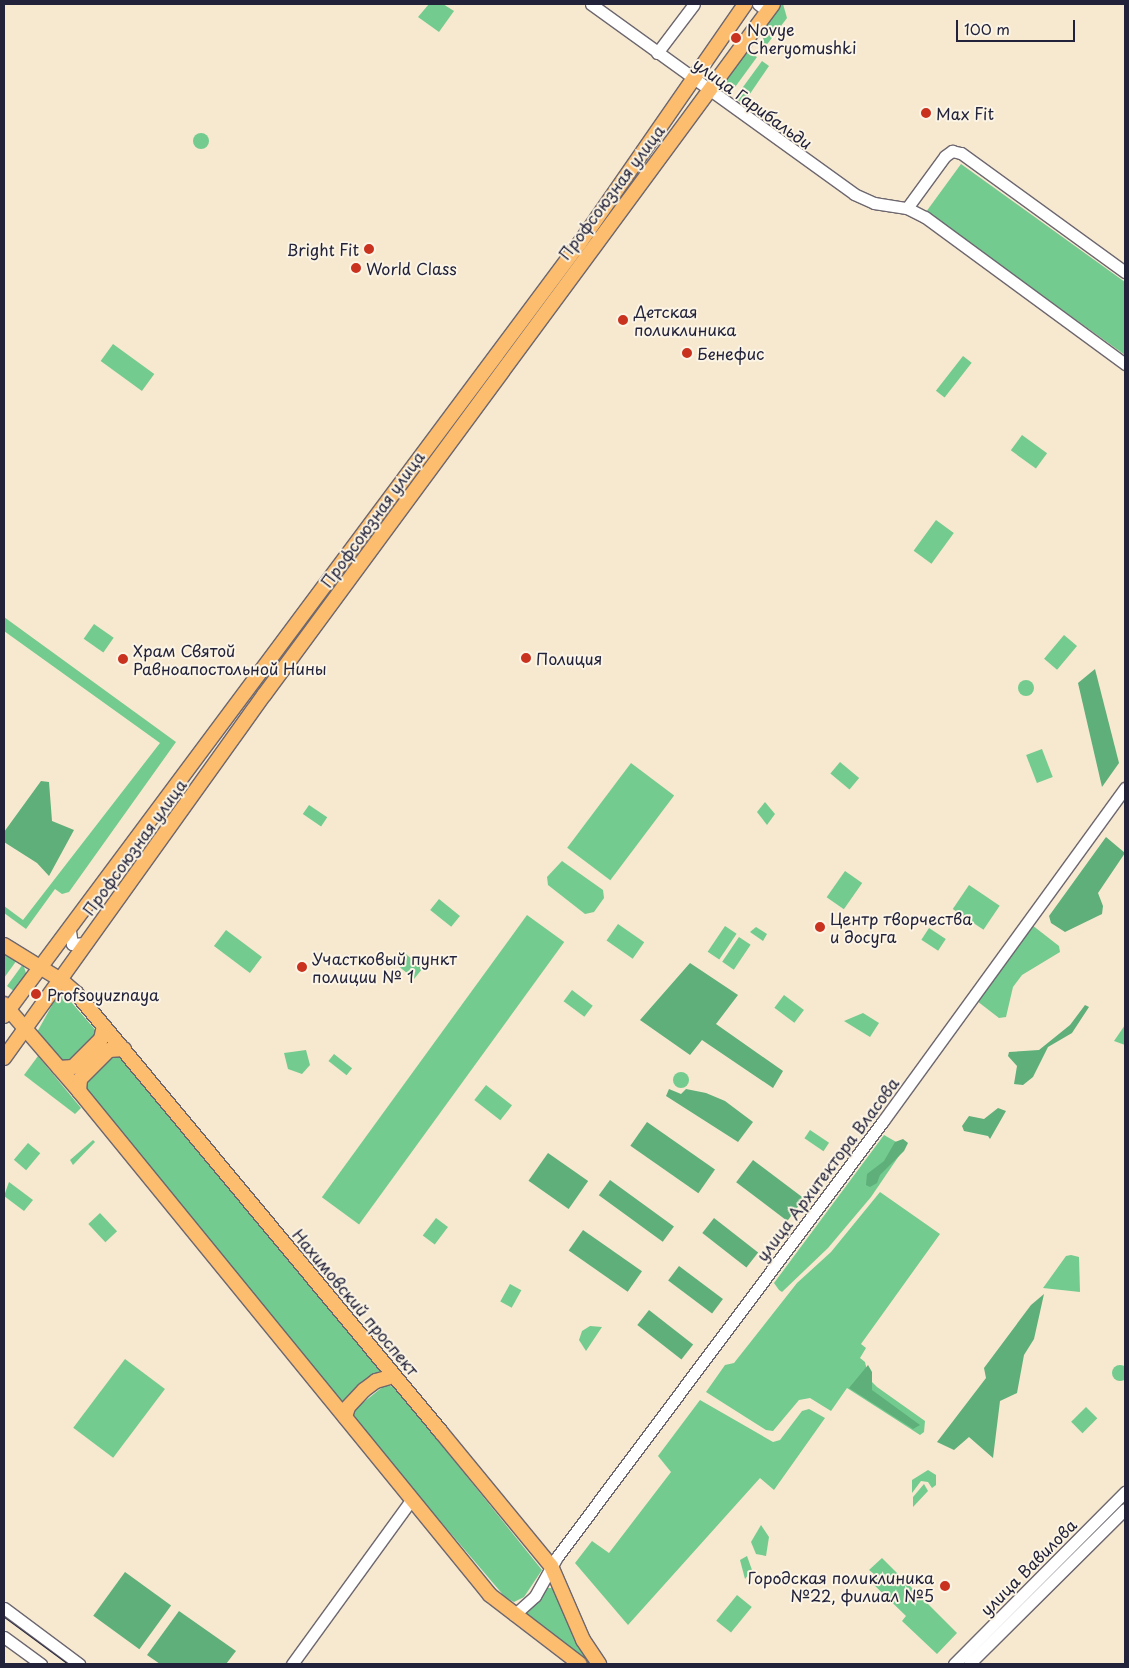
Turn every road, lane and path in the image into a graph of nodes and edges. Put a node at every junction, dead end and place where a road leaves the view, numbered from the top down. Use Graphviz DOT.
graph roads {
  1 [pos="591,4"];
  2 [pos="694,4"];
  3 [pos="746,4"];
  4 [pos="766,6"];
  5 [pos="657,53"];
  6 [pos="694,81"];
  7 [pos="708,90"];
  8 [pos="907,208"];
  9 [pos="1125,272"];
  10 [pos="1125,364"];
  11 [pos="1125,788"];
  12 [pos="70,931"];
  13 [pos="87,943"];
  14 [pos="4,945"];
  15 [pos="41,969"];
  16 [pos="61,980"];
  17 [pos="5,1010"];
  18 [pos="104,1026"];
  19 [pos="26,1028"];
  20 [pos="124,1049"];
  21 [pos="4,1058"];
  22 [pos="59,1068"];
  23 [pos="79,1091"];
  24 [pos="394,1376"];
  25 [pos="345,1417"];
  26 [pos="1125,1492"];
  27 [pos="412,1499"];
  28 [pos="1125,1509"];
  29 [pos="551,1566"];
  30 [pos="4,1608"];
  31 [pos="514,1615"];
  32 [pos="4,1636"];
  33 [pos="41,1664"];
  34 [pos="79,1664"];
  35 [pos="292,1664"];
  36 [pos="580,1664"];
  37 [pos="599,1664"];
  38 [pos="954,1664"];
  39 [pos="969,1664"];
  1 -- 5 [label="street, улица Гарибальди"];
  2 -- 5 [label="street"];
  3 -- 6 [label="main road, Профсоюзная улица"];
  4 -- 7 [label="main road, Профсоюзная улица"];
  5 -- 6 [label="street, улица Гарибальди"];
  6 -- 7 [label="street, улица Гарибальди"];
  6 -- 12 [label="main road, Профсоюзная улица"];
  7 -- 8 [label="street, улица Гарибальди"];
  7 -- 13 [label="main road, Профсоюзная улица"];
  8 -- 9 [label="street"];
  8 -- 10 [label="street, улица Гарибальди"];
  11 -- 29 [label="street, улица Архитектора Власова"];
  12 -- 13 [label="street"];
  12 -- 15 [label="main road, Профсоюзная улица"];
  13 -- 16 [label="main road, Профсоюзная улица"];
  14 -- 15 [label="main road"];
  15 -- 16 [label="main road, Нахимовский проспект"];
  15 -- 17 [label="main road, Профсоюзная улица"];
  16 -- 18 [label="main road, Нахимовский проспект"];
  16 -- 19 [label="main road, Профсоюзная улица"];
  17 -- 19 [label="main road"];
  18 -- 20 [label="main road, Нахимовский проспект"];
  18 -- 22 [label="main road"];
  19 -- 21 [label="main road, Профсоюзная улица"];
  19 -- 22 [label="main road"];
  20 -- 23 [label="main road"];
  20 -- 24 [label="main road, Нахимовский проспект"];
  22 -- 23 [label="main road"];
  23 -- 25 [label="main road"];
  24 -- 25 [label="main road"];
  24 -- 29 [label="main road, Нахимовский проспект"];
  25 -- 27 [label="main road"];
  26 -- 38 [label="street, улица Вавилова"];
  27 -- 31 [label="main road"];
  27 -- 35 [label="street"];
  28 -- 39 [label="street, улица Вавилова"];
  29 -- 31 [label="street, улица Архитектора Власова"];
  29 -- 37 [label="main road, Нахимовский проспект"];
  30 -- 34 [label="street"];
  31 -- 36 [label="main road"];
  32 -- 33 [label="street"];
}
